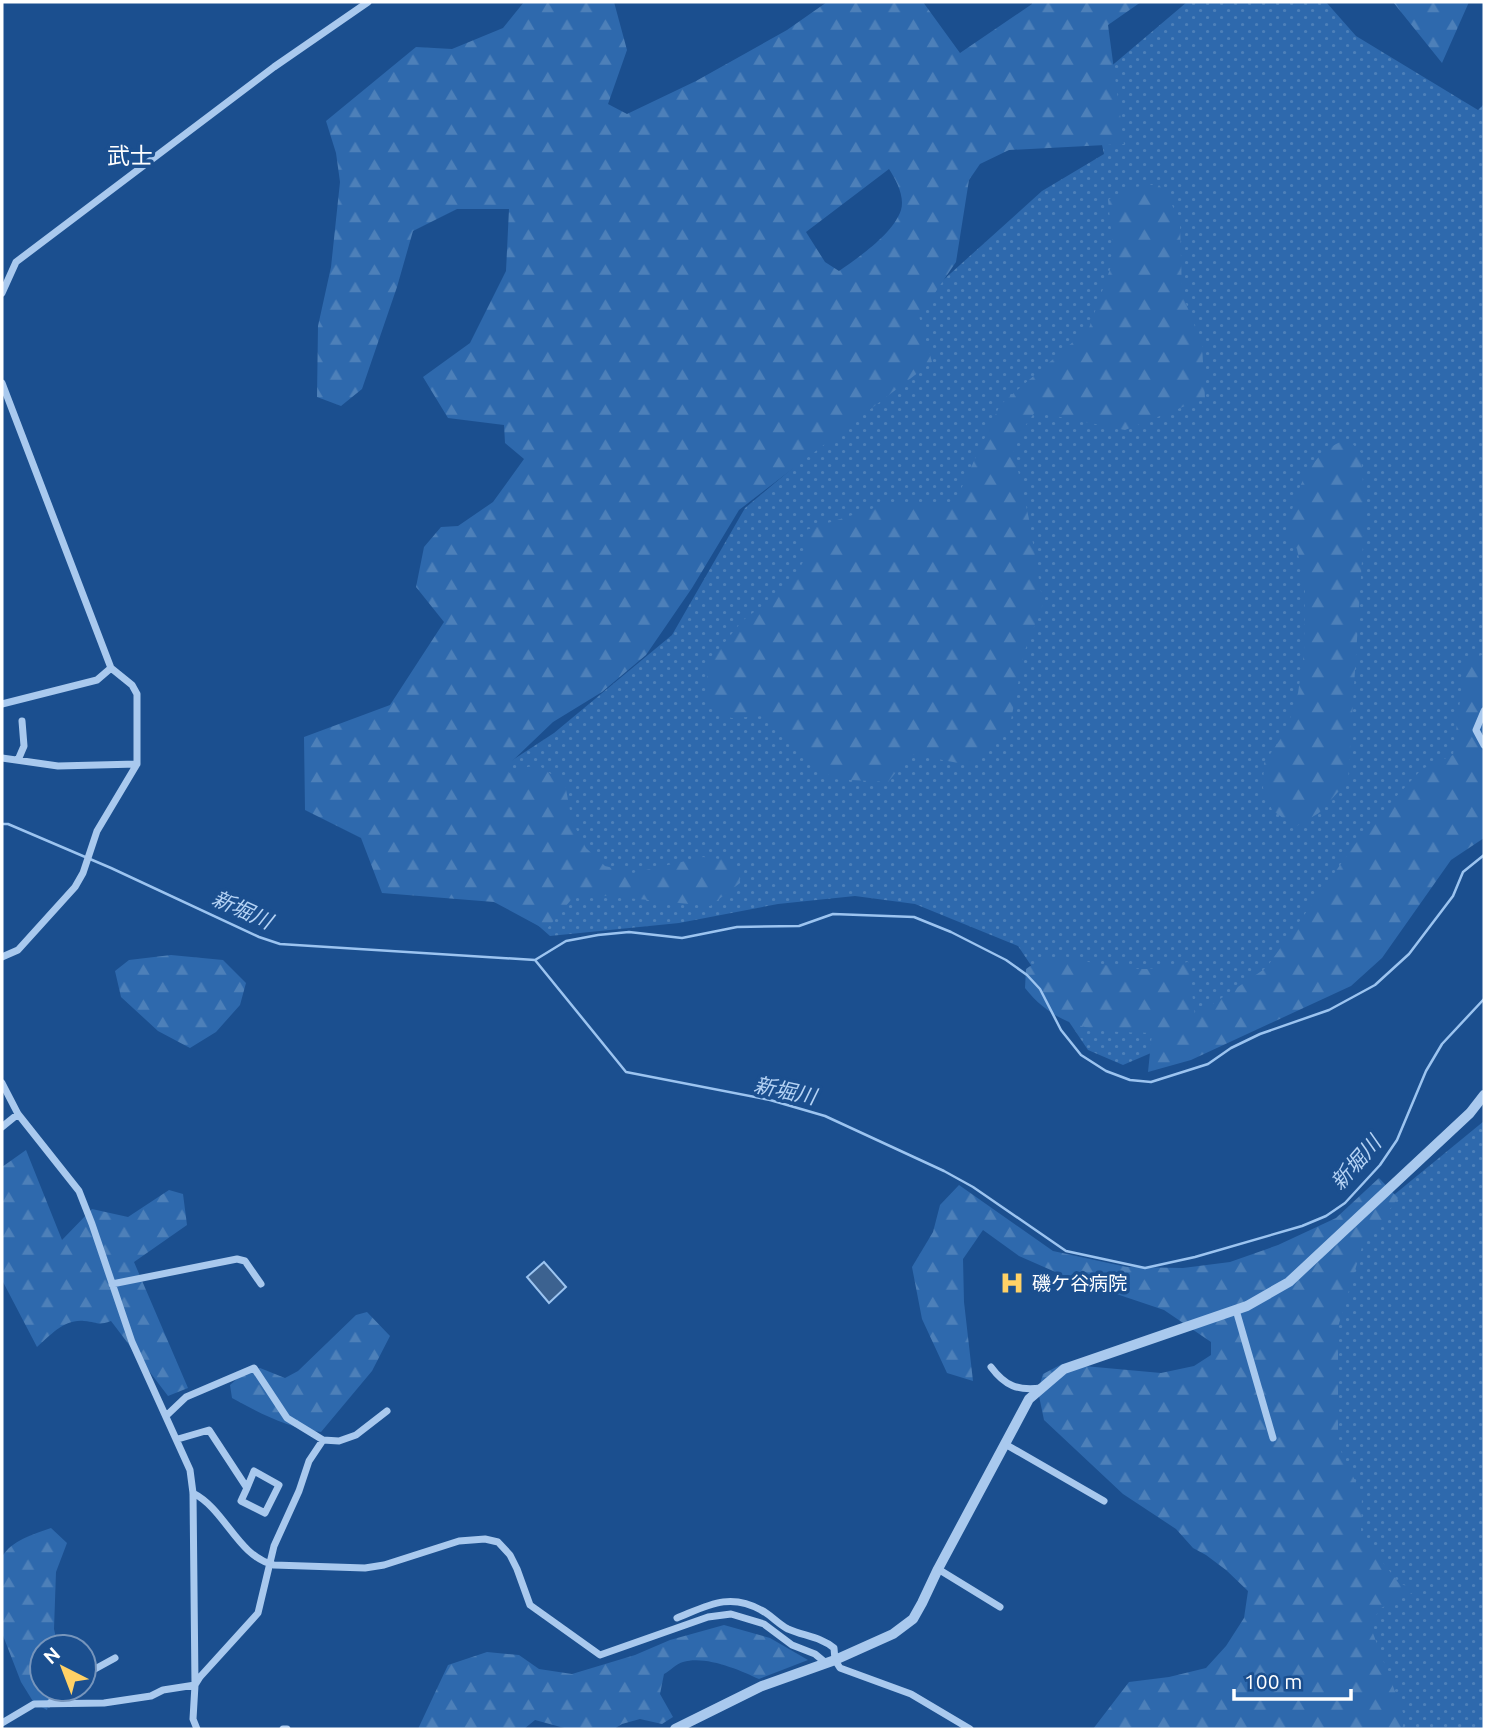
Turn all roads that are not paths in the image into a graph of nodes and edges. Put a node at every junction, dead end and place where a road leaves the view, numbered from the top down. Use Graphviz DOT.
graph roads {
  1 [pos="368,2"];
  2 [pos="2,293"];
  3 [pos="2,383"];
  4 [pos="111,668"];
  5 [pos="2,704"];
  6 [pos="1484,711"];
  7 [pos="22,721"];
  8 [pos="1484,745"];
  9 [pos="2,758"];
  10 [pos="18,760"];
  11 [pos="137,764"];
  12 [pos="2,957"];
  13 [pos="2,1083"];
  14 [pos="1484,1095"];
  15 [pos="18,1114"];
  16 [pos="2,1127"];
  17 [pos="112,1284"];
  18 [pos="261,1284"];
  19 [pos="1236,1310"];
  20 [pos="991,1367"];
  21 [pos="1041,1388"];
  22 [pos="387,1411"];
  23 [pos="166,1416"];
  24 [pos="1273,1438"];
  25 [pos="178,1439"];
  26 [pos="323,1440"];
  27 [pos="1005,1444"];
  28 [pos="247,1488"];
  29 [pos="192,1493"];
  30 [pos="1104,1501"];
  31 [pos="270,1564"];
  32 [pos="938,1569"];
  33 [pos="1000,1607"];
  34 [pos="677,1618"];
  35 [pos="115,1658"];
  36 [pos="831,1661"];
  37 [pos="98,1667"];
  38 [pos="195,1685"];
  39 [pos="49,1704"];
  40 [pos="2,1723"];
  41 [pos="197,1729"];
  42 [pos="675,1729"];
  43 [pos="970,1729"];
  1 -- 2 [label="street"];
  3 -- 4 [label="street"];
  4 -- 5 [label="street"];
  4 -- 11 [label="street"];
  6 -- 8 [label="street"];
  7 -- 10 [label="street"];
  9 -- 10 [label="street"];
  10 -- 11 [label="street"];
  11 -- 12 [label="street"];
  13 -- 15 [label="street"];
  14 -- 19 [label="street"];
  15 -- 16 [label="street"];
  15 -- 17 [label="street"];
  17 -- 18 [label="street"];
  17 -- 23 [label="street"];
  19 -- 21 [label="street"];
  19 -- 24 [label="street"];
  20 -- 21 [label="street"];
  21 -- 27 [label="street"];
  22 -- 26 [label="street"];
  23 -- 25 [label="street"];
  23 -- 26 [label="street"];
  25 -- 28 [label="street"];
  25 -- 29 [label="street"];
  26 -- 31 [label="street"];
  27 -- 30 [label="street"];
  27 -- 32 [label="street"];
  28 -- 28 [label="street"];
  29 -- 31 [label="street"];
  29 -- 38 [label="street"];
  31 -- 36 [label="street"];
  31 -- 38 [label="street"];
  32 -- 33 [label="street"];
  32 -- 36 [label="street"];
  34 -- 36 [label="street"];
  35 -- 37 [label="street"];
  36 -- 42 [label="street"];
  36 -- 43 [label="street"];
  38 -- 39 [label="street"];
  38 -- 41 [label="street"];
  39 -- 40 [label="street"];
}
